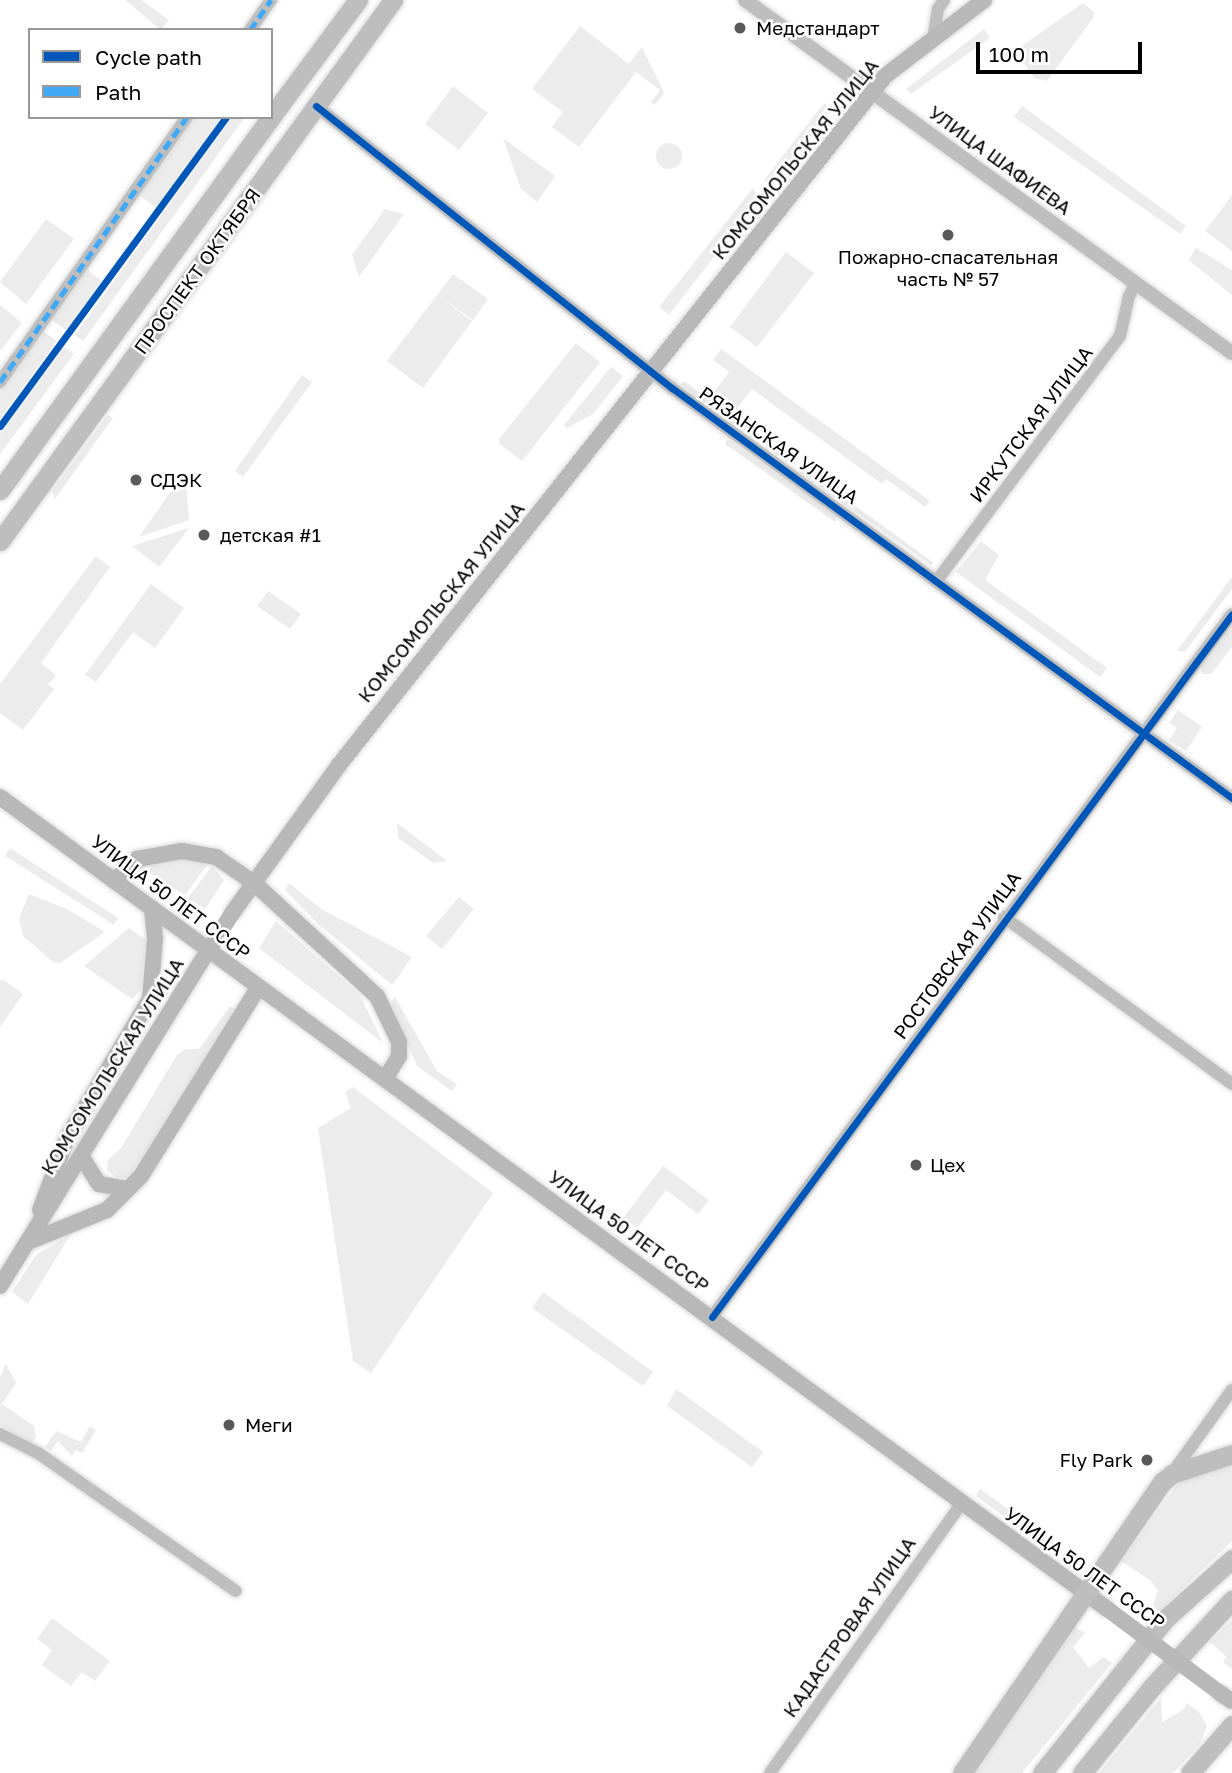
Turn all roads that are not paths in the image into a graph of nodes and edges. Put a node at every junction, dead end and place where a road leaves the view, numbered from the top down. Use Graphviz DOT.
graph roads {
  1 [pos="271,0"];
  2 [pos="358,0"];
  3 [pos="393,0"];
  4 [pos="745,0"];
  5 [pos="944,0"];
  6 [pos="984,0"];
  7 [pos="251,28"];
  8 [pos="933,40"];
  9 [pos="871,94"];
  10 [pos="316,106"];
  11 [pos="273,114"];
  12 [pos="186,119"];
  13 [pos="270,119"];
  14 [pos="1136,283"];
  15 [pos="1232,353"];
  16 [pos="653,370"];
  17 [pos="0,382"];
  18 [pos="0,489"];
  19 [pos="0,541"];
  20 [pos="938,579"];
  21 [pos="1232,614"];
  22 [pos="1146,733"];
  23 [pos="0,796"];
  24 [pos="1232,798"];
  25 [pos="114,881"];
  26 [pos="254,883"];
  27 [pos="152,908"];
  28 [pos="1004,917"];
  29 [pos="258,988"];
  30 [pos="384,1079"];
  31 [pos="1232,1084"];
  32 [pos="86,1151"];
  33 [pos="127,1189"];
  34 [pos="27,1242"];
  35 [pos="0,1286"];
  36 [pos="712,1317"];
  37 [pos="1232,1390"];
  38 [pos="0,1434"];
  39 [pos="1232,1454"];
  40 [pos="1172,1474"];
  41 [pos="961,1504"];
  42 [pos="1232,1559"];
  43 [pos="236,1591"];
  44 [pos="1082,1592"];
  45 [pos="1232,1600"];
  46 [pos="1226,1697"];
  47 [pos="1232,1725"];
  48 [pos="770,1773"];
  49 [pos="962,1773"];
  50 [pos="1042,1773"];
  51 [pos="1082,1773"];
  52 [pos="1190,1773"];
  1 -- 7 [label="street"];
  2 -- 11 [label="main road, ПРОСПЕКТ ОКТЯБРЯ"];
  3 -- 10 [label="main road, ПРОСПЕКТ ОКТЯБРЯ"];
  4 -- 9 [label="street, УЛИЦА ШАФИЕВА"];
  5 -- 8 [label="street"];
  6 -- 8 [label="main road, КОМСОМОЛЬСКАЯ УЛИЦА"];
  8 -- 9 [label="main road, КОМСОМОЛЬСКАЯ УЛИЦА"];
  9 -- 14 [label="street, УЛИЦА ШАФИЕВА"];
  9 -- 16 [label="main road, КОМСОМОЛЬСКАЯ УЛИЦА"];
  10 -- 16 [label="street, РЯЗАНСКАЯ УЛИЦА"];
  10 -- 19 [label="main road, ПРОСПЕКТ ОКТЯБРЯ"];
  12 -- 17 [label="street"];
  13 -- 18 [label="main road, ПРОСПЕКТ ОКТЯБРЯ"];
  14 -- 15 [label="street, УЛИЦА ШАФИЕВА"];
  14 -- 20 [label="street, ИРКУТСКАЯ УЛИЦА"];
  16 -- 20 [label="street, РЯЗАНСКАЯ УЛИЦА"];
  16 -- 26 [label="main road, КОМСОМОЛЬСКАЯ УЛИЦА"];
  20 -- 22 [label="street, РЯЗАНСКАЯ УЛИЦА"];
  21 -- 22 [label="street, РОСТОВСКАЯ УЛИЦА"];
  22 -- 24 [label="street, РЯЗАНСКАЯ УЛИЦА"];
  22 -- 28 [label="street, РОСТОВСКАЯ УЛИЦА"];
  23 -- 25 [label="main road, УЛИЦА 50 ЛЕТ СССР"];
  25 -- 26 [label="main road"];
  25 -- 27 [label="main road, УЛИЦА 50 ЛЕТ СССР"];
  26 -- 30 [label="main road"];
  26 -- 32 [label="main road, КОМСОМОЛЬСКАЯ УЛИЦА, bridge"];
  27 -- 29 [label="main road, УЛИЦА 50 ЛЕТ СССР"];
  27 -- 34 [label="main road"];
  28 -- 31 [label="street"];
  28 -- 36 [label="street, РОСТОВСКАЯ УЛИЦА"];
  29 -- 30 [label="main road, УЛИЦА 50 ЛЕТ СССР"];
  29 -- 33 [label="main road"];
  30 -- 36 [label="main road, УЛИЦА 50 ЛЕТ СССР"];
  32 -- 33 [label="main road"];
  32 -- 34 [label="main road, КОМСОМОЛЬСКАЯ УЛИЦА"];
  33 -- 34 [label="main road"];
  34 -- 35 [label="main road, КОМСОМОЛЬСКАЯ УЛИЦА"];
  36 -- 41 [label="main road, УЛИЦА 50 ЛЕТ СССР"];
  37 -- 40 [label="street"];
  38 -- 43 [label="street"];
  39 -- 40 [label="main road"];
  40 -- 44 [label="main road"];
  41 -- 44 [label="main road, УЛИЦА 50 ЛЕТ СССР"];
  41 -- 48 [label="street, КАДАСТРОВАЯ УЛИЦА"];
  42 -- 50 [label="main road"];
  44 -- 46 [label="main road, УЛИЦА 50 ЛЕТ СССР, bridge"];
  44 -- 49 [label="main road"];
  45 -- 51 [label="main road"];
  47 -- 52 [label="main road"];
}
